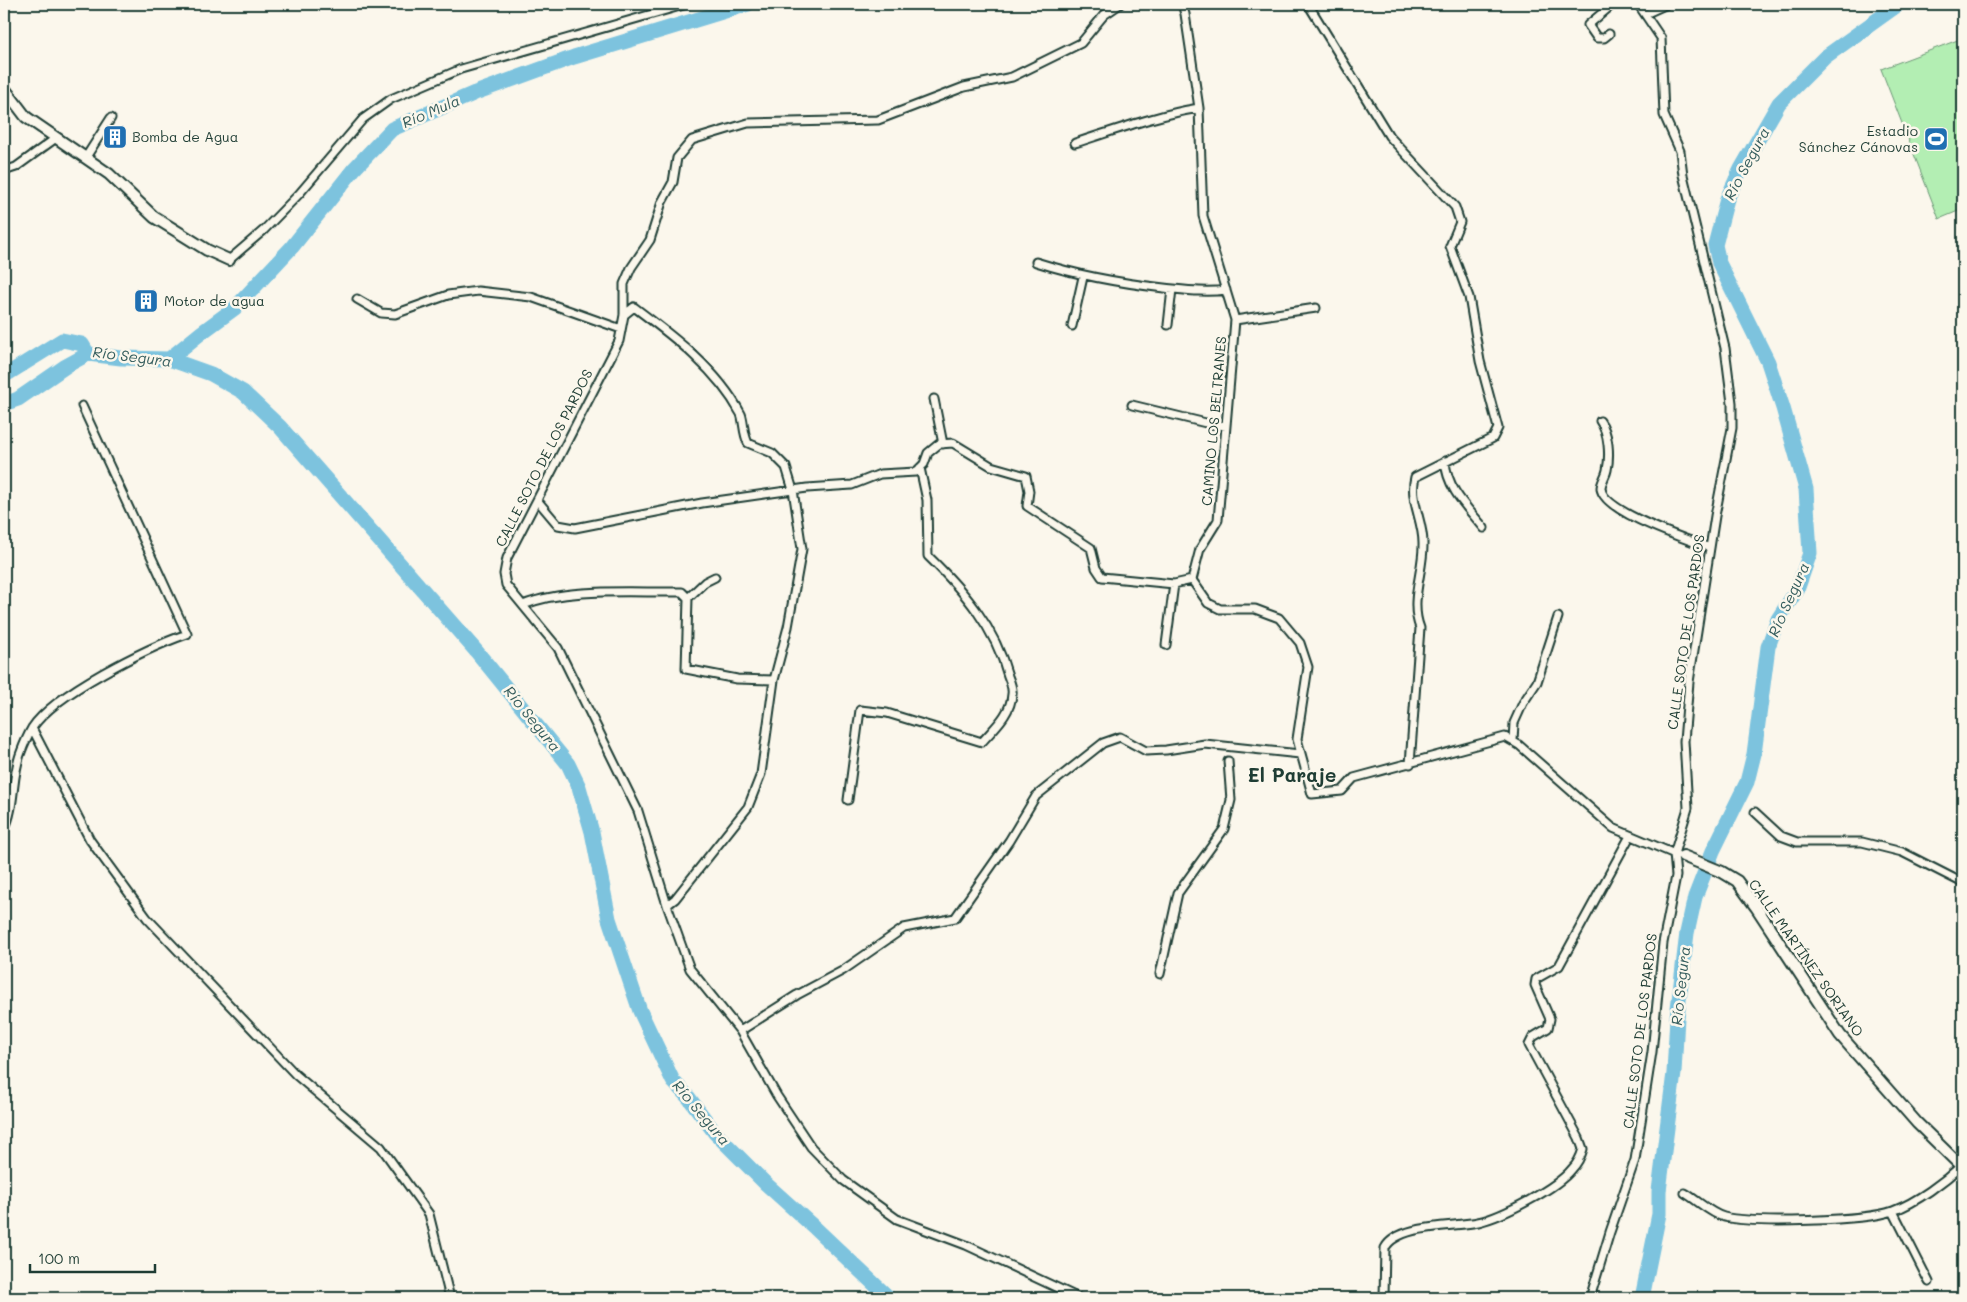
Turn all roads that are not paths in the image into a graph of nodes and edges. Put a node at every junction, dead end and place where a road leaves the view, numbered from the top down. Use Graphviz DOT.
graph roads {
  1 [pos="687,4"];
  2 [pos="1120,4"];
  3 [pos="1182,4"];
  4 [pos="1308,4"];
  5 [pos="1613,4"];
  6 [pos="1638,4"];
  7 [pos="1667,4"];
  8 [pos="1645,14"];
  9 [pos="1609,34"];
  10 [pos="4,88"];
  11 [pos="1198,108"];
  12 [pos="111,118"];
  13 [pos="56,138"];
  14 [pos="1075,143"];
  15 [pos="86,157"];
  16 [pos="4,171"];
  17 [pos="229,260"];
  18 [pos="1036,262"];
  19 [pos="1083,277"];
  20 [pos="1172,289"];
  21 [pos="1226,290"];
  22 [pos="358,299"];
  23 [pos="1316,308"];
  24 [pos="624,315"];
  25 [pos="1235,320"];
  26 [pos="1168,325"];
  27 [pos="1072,326"];
  28 [pos="621,329"];
  29 [pos="934,398"];
  30 [pos="1132,405"];
  31 [pos="82,406"];
  32 [pos="1600,421"];
  33 [pos="1226,426"];
  34 [pos="944,444"];
  35 [pos="1445,461"];
  36 [pos="920,468"];
  37 [pos="793,490"];
  38 [pos="537,500"];
  39 [pos="1484,528"];
  40 [pos="1710,548"];
  41 [pos="715,577"];
  42 [pos="1192,580"];
  43 [pos="1174,584"];
  44 [pos="688,598"];
  45 [pos="523,606"];
  46 [pos="1558,617"];
  47 [pos="1166,645"];
  48 [pos="774,680"];
  49 [pos="32,728"];
  50 [pos="1513,741"];
  51 [pos="1300,754"];
  52 [pos="1228,761"];
  53 [pos="1410,764"];
  54 [pos="848,800"];
  55 [pos="1755,812"];
  56 [pos="4,830"];
  57 [pos="1630,836"];
  58 [pos="1679,855"];
  59 [pos="1963,884"];
  60 [pos="667,905"];
  61 [pos="1160,974"];
  62 [pos="740,1031"];
  63 [pos="1962,1166"];
  64 [pos="1685,1193"];
  65 [pos="1893,1210"];
  66 [pos="1929,1282"];
  67 [pos="450,1298"];
  68 [pos="1079,1298"];
  69 [pos="1384,1298"];
  70 [pos="1590,1298"];
  1 -- 17 [label="street"];
  2 -- 24 [label="street, CALLE SOTO DE LOS PARDOS"];
  3 -- 11 [label="street, CAMINO LOS BELTRANES"];
  4 -- 35 [label="street"];
  5 -- 9 [label="street"];
  6 -- 8 [label="street, CALLE SOTO DE LOS PARDOS"];
  7 -- 8 [label="street"];
  8 -- 40 [label="street, CALLE SOTO DE LOS PARDOS"];
  10 -- 13 [label="street"];
  11 -- 14 [label="street"];
  11 -- 21 [label="street, CAMINO LOS BELTRANES"];
  12 -- 15 [label="street"];
  13 -- 15 [label="street"];
  13 -- 16 [label="street"];
  15 -- 17 [label="street"];
  18 -- 19 [label="street"];
  19 -- 20 [label="street"];
  19 -- 27 [label="street"];
  20 -- 21 [label="street"];
  20 -- 26 [label="street"];
  21 -- 25 [label="street, CAMINO LOS BELTRANES"];
  22 -- 28 [label="street"];
  23 -- 25 [label="street"];
  24 -- 28 [label="street, CALLE SOTO DE LOS PARDOS"];
  24 -- 37 [label="street"];
  25 -- 33 [label="street, CAMINO LOS BELTRANES"];
  28 -- 38 [label="street, CALLE SOTO DE LOS PARDOS"];
  29 -- 34 [label="street"];
  30 -- 33 [label="street"];
  31 -- 49 [label="street"];
  32 -- 40 [label="street"];
  33 -- 42 [label="street, CAMINO LOS BELTRANES"];
  34 -- 36 [label="street"];
  34 -- 43 [label="street"];
  35 -- 39 [label="street"];
  35 -- 53 [label="street"];
  36 -- 37 [label="street"];
  36 -- 54 [label="street"];
  37 -- 38 [label="street"];
  37 -- 48 [label="street"];
  38 -- 45 [label="street, CALLE SOTO DE LOS PARDOS"];
  40 -- 58 [label="street, CALLE SOTO DE LOS PARDOS"];
  41 -- 44 [label="street"];
  42 -- 43 [label="street"];
  42 -- 51 [label="street"];
  43 -- 47 [label="street"];
  44 -- 45 [label="street"];
  44 -- 48 [label="street"];
  45 -- 60 [label="street, CALLE SOTO DE LOS PARDOS"];
  46 -- 50 [label="street"];
  48 -- 60 [label="street"];
  49 -- 56 [label="street"];
  49 -- 67 [label="street"];
  50 -- 53 [label="street"];
  50 -- 57 [label="street"];
  51 -- 53 [label="street"];
  51 -- 62 [label="street"];
  52 -- 61 [label="street"];
  55 -- 59 [label="street"];
  57 -- 58 [label="street"];
  57 -- 69 [label="street"];
  58 -- 63 [label="street, CALLE MARTÍNEZ SORIANO"];
  58 -- 70 [label="street, CALLE SOTO DE LOS PARDOS"];
  60 -- 62 [label="street, CALLE SOTO DE LOS PARDOS"];
  62 -- 68 [label="street, CALLE SOTO DE LOS PARDOS"];
  63 -- 65 [label="street"];
  64 -- 65 [label="street"];
  65 -- 66 [label="street"];
}
